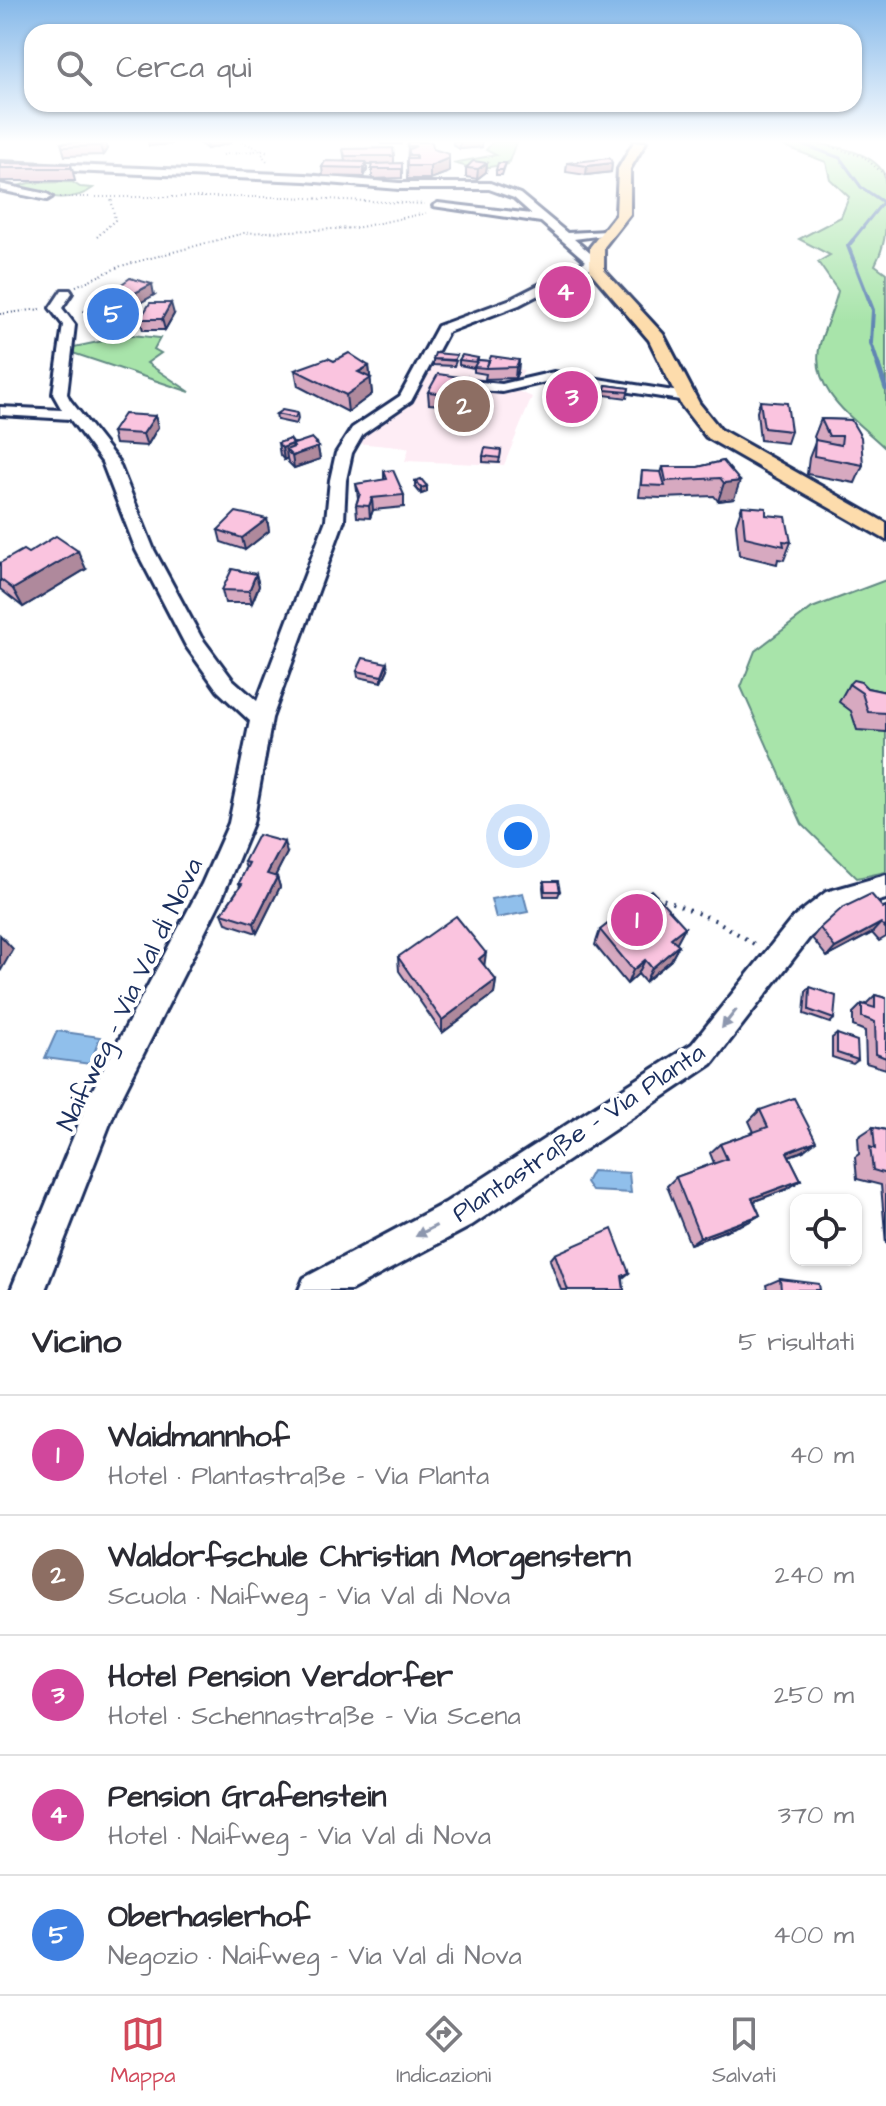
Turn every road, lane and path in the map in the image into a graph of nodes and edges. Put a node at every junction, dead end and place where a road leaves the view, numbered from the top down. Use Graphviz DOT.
graph roads {
  1 [pos="112,202"];
  2 [pos="383,202"];
  3 [pos="525,202"];
  4 [pos="623,202"];
  5 [pos="436,208"];
  6 [pos="546,219"];
  7 [pos="607,234"];
  8 [pos="97,237"];
  9 [pos="568,238"];
  10 [pos="596,255"];
  11 [pos="66,293"];
  12 [pos="56,308"];
  13 [pos="0,314"];
  14 [pos="471,385"];
  15 [pos="686,397"];
  16 [pos="0,411"];
  17 [pos="75,415"];
  18 [pos="886,533"];
  19 [pos="261,718"];
  20 [pos="886,887"];
  21 [pos="643,895"];
  22 [pos="776,957"];
  23 [pos="28,1290"];
  24 [pos="316,1290"];
  1 -- 8 [label="path"];
  2 -- 5 [label="path"];
  3 -- 6 [label="street"];
  4 -- 7 [label="main road, Naifweg - Via Val di Nova"];
  5 -- 6 [label="street"];
  5 -- 11 [label="path"];
  6 -- 9 [label="street"];
  7 -- 9 [label="street"];
  7 -- 10 [label="main road, Naifweg - Via Val di Nova"];
  9 -- 10 [label="street"];
  10 -- 15 [label="main road"];
  10 -- 19 [label="street, Naifweg - Via Val di Nova"];
  11 -- 12 [label="street"];
  12 -- 13 [label="path"];
  12 -- 17 [label="street"];
  14 -- 15 [label="street"];
  15 -- 18 [label="main road"];
  16 -- 17 [label="street"];
  17 -- 19 [label="street"];
  19 -- 23 [label="street, Naifweg - Via Val di Nova"];
  20 -- 22 [label="street, Plantastraße - Via Planta"];
  21 -- 22 [label="path"];
  22 -- 24 [label="street, Plantastraße - Via Planta, one-way"];
}
